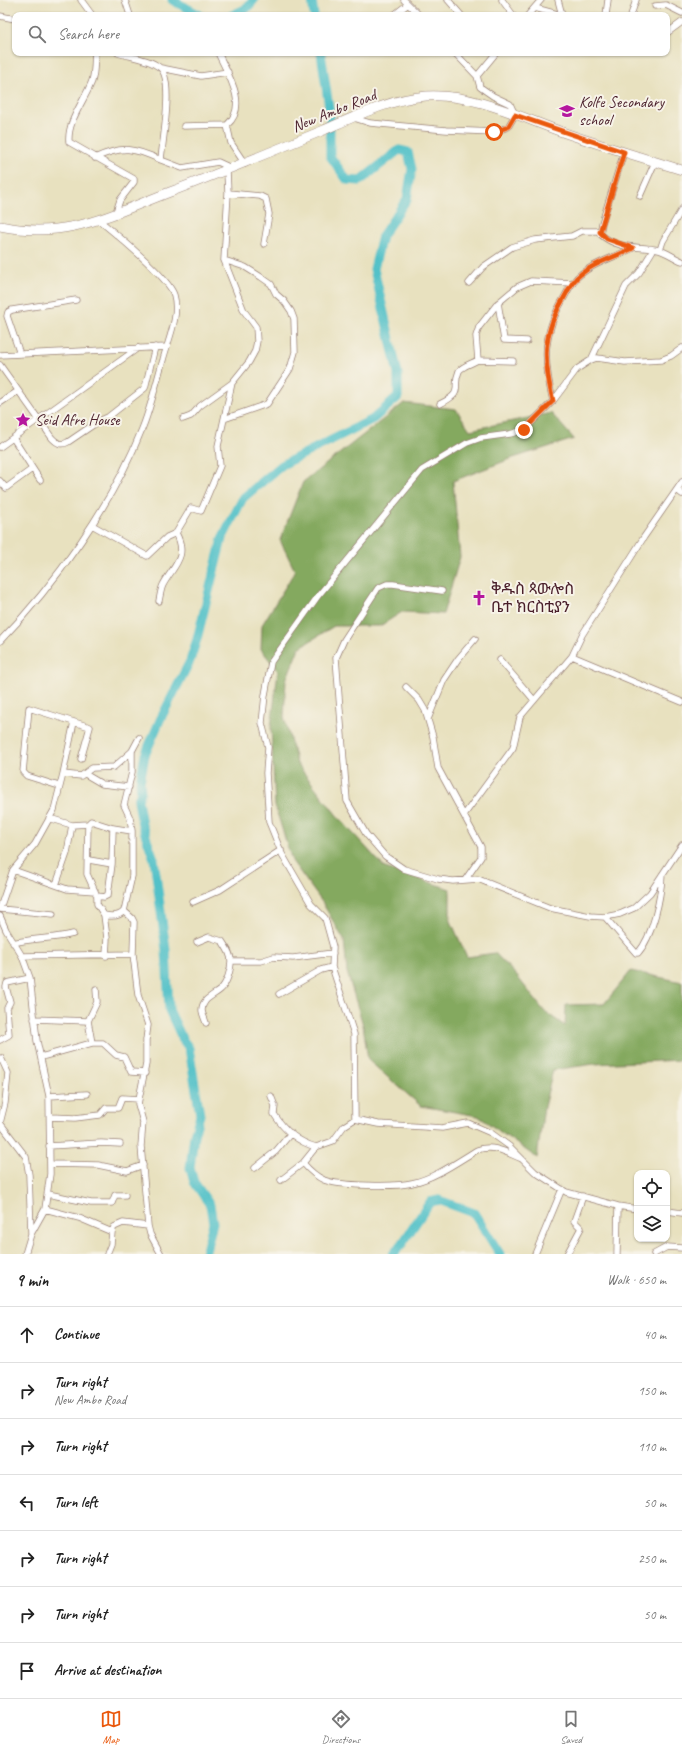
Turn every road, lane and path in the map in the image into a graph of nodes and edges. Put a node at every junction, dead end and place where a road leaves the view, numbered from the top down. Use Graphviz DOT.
graph roads {
  1 [pos="82,0"];
  2 [pos="125,0"];
  3 [pos="448,0"];
  4 [pos="502,0"];
  5 [pos="541,0"];
  6 [pos="558,0"];
  7 [pos="608,0"];
  8 [pos="636,0"];
  9 [pos="406,2"];
  10 [pos="655,6"];
  11 [pos="535,8"];
  12 [pos="90,12"];
  13 [pos="129,12"];
  14 [pos="397,12"];
  15 [pos="416,12"];
  16 [pos="458,12"];
  17 [pos="511,12"];
  18 [pos="531,12"];
  19 [pos="550,12"];
  20 [pos="561,12"];
  21 [pos="606,12"];
  22 [pos="632,12"];
  23 [pos="682,13"];
  24 [pos="0,16"];
  25 [pos="12,18"];
  26 [pos="682,22"];
  27 [pos="670,31"];
  28 [pos="95,56"];
  29 [pos="127,56"];
  30 [pos="220,56"];
  31 [pos="458,56"];
  32 [pos="494,56"];
  33 [pos="161,68"];
  34 [pos="228,72"];
  35 [pos="477,76"];
  36 [pos="515,115"];
  37 [pos="350,119"];
  38 [pos="227,125"];
  39 [pos="184,126"];
  40 [pos="624,152"];
  41 [pos="95,158"];
  42 [pos="161,160"];
  43 [pos="655,162"];
  44 [pos="245,164"];
  45 [pos="230,170"];
  46 [pos="682,170"];
  47 [pos="228,193"];
  48 [pos="640,196"];
  49 [pos="682,209"];
  50 [pos="115,215"];
  51 [pos="100,220"];
  52 [pos="0,226"];
  53 [pos="600,232"];
  54 [pos="264,244"];
  55 [pos="633,248"];
  56 [pos="653,250"];
  57 [pos="660,250"];
  58 [pos="224,260"];
  59 [pos="682,261"];
  60 [pos="573,282"];
  61 [pos="469,283"];
  62 [pos="76,300"];
  63 [pos="498,303"];
  64 [pos="527,341"];
  65 [pos="155,347"];
  66 [pos="166,347"];
  67 [pos="138,348"];
  68 [pos="682,348"];
  69 [pos="20,354"];
  70 [pos="0,355"];
  71 [pos="478,360"];
  72 [pos="591,360"];
  73 [pos="513,361"];
  74 [pos="0,365"];
  75 [pos="232,384"];
  76 [pos="18,391"];
  77 [pos="553,401"];
  78 [pos="0,403"];
  79 [pos="440,404"];
  80 [pos="40,419"];
  81 [pos="183,419"];
  82 [pos="224,419"];
  83 [pos="13,438"];
  84 [pos="0,447"];
  85 [pos="32,469"];
  86 [pos="40,480"];
  87 [pos="0,481"];
  88 [pos="682,482"];
  89 [pos="676,490"];
  90 [pos="682,494"];
  91 [pos="92,525"];
  92 [pos="176,533"];
  93 [pos="442,591"];
  94 [pos="159,600"];
  95 [pos="475,639"];
  96 [pos="0,642"];
  97 [pos="572,656"];
  98 [pos="500,660"];
  99 [pos="406,687"];
  100 [pos="534,700"];
  101 [pos="682,702"];
  102 [pos="428,719"];
  103 [pos="74,722"];
  104 [pos="139,738"];
  105 [pos="132,751"];
  106 [pos="81,759"];
  107 [pos="63,774"];
  108 [pos="85,774"];
  109 [pos="59,786"];
  110 [pos="129,787"];
  111 [pos="464,816"];
  112 [pos="49,818"];
  113 [pos="88,824"];
  114 [pos="72,825"];
  115 [pos="113,828"];
  116 [pos="132,830"];
  117 [pos="682,845"];
  118 [pos="281,850"];
  119 [pos="89,860"];
  120 [pos="112,864"];
  121 [pos="13,870"];
  122 [pos="662,875"];
  123 [pos="465,880"];
  124 [pos="56,885"];
  125 [pos="96,893"];
  126 [pos="193,902"];
  127 [pos="0,909"];
  128 [pos="124,911"];
  129 [pos="53,914"];
  130 [pos="104,915"];
  131 [pos="0,916"];
  132 [pos="605,917"];
  133 [pos="6,930"];
  134 [pos="0,933"];
  135 [pos="73,934"];
  136 [pos="197,942"];
  137 [pos="13,943"];
  138 [pos="333,953"];
  139 [pos="133,954"];
  140 [pos="22,956"];
  141 [pos="106,956"];
  142 [pos="231,961"];
  143 [pos="332,967"];
  144 [pos="30,978"];
  145 [pos="96,989"];
  146 [pos="278,994"];
  147 [pos="34,1019"];
  148 [pos="88,1021"];
  149 [pos="206,1023"];
  150 [pos="0,1040"];
  151 [pos="92,1043"];
  152 [pos="0,1057"];
  153 [pos="41,1057"];
  154 [pos="145,1073"];
  155 [pos="87,1094"];
  156 [pos="49,1096"];
  157 [pos="271,1096"];
  158 [pos="139,1099"];
  159 [pos="50,1117"];
  160 [pos="355,1119"];
  161 [pos="1,1125"];
  162 [pos="290,1133"];
  163 [pos="120,1144"];
  164 [pos="49,1146"];
  165 [pos="316,1147"];
  166 [pos="522,1159"];
  167 [pos="303,1163"];
  168 [pos="50,1164"];
  169 [pos="143,1166"];
  170 [pos="255,1168"];
  171 [pos="282,1180"];
  172 [pos="562,1189"];
  173 [pos="48,1194"];
  174 [pos="125,1195"];
  175 [pos="583,1196"];
  176 [pos="618,1206"];
  177 [pos="634,1208"];
  178 [pos="45,1209"];
  179 [pos="670,1212"];
  180 [pos="682,1213"];
  181 [pos="148,1226"];
  182 [pos="112,1232"];
  183 [pos="31,1234"];
  184 [pos="682,1248"];
  185 [pos="25,1254"];
  186 [pos="107,1254"];
  187 [pos="161,1254"];
  188 [pos="535,1254"];
  189 [pos="567,1254"];
  190 [pos="617,1254"];
  191 [pos="654,1254"];
  1 -- 12 [label="street"];
  2 -- 13 [label="street"];
  3 -- 16 [label="street"];
  4 -- 17 [label="street"];
  5 -- 11 [label="street"];
  6 -- 20 [label="street"];
  7 -- 21 [label="street"];
  8 -- 22 [label="street"];
  9 -- 14 [label="street"];
  9 -- 15 [label="street"];
  10 -- 23 [label="street"];
  11 -- 18 [label="street"];
  11 -- 19 [label="street"];
  24 -- 25 [label="street"];
  26 -- 27 [label="street"];
  28 -- 41 [label="street"];
  29 -- 33 [label="street"];
  30 -- 34 [label="street"];
  31 -- 35 [label="street"];
  32 -- 35 [label="street"];
  33 -- 34 [label="street"];
  33 -- 42 [label="street"];
  34 -- 38 [label="street"];
  35 -- 36 [label="street"];
  36 -- 37 [label="main road, New Ambo Road"];
  36 -- 37 [label="street"];
  36 -- 40 [label="main road, New Ambo Road"];
  37 -- 44 [label="main road, New Ambo Road"];
  38 -- 39 [label="street"];
  38 -- 44 [label="street"];
  40 -- 43 [label="main road, New Ambo Road"];
  40 -- 53 [label="street"];
  41 -- 42 [label="street"];
  41 -- 50 [label="street"];
  42 -- 45 [label="street"];
  43 -- 46 [label="main road, New Ambo Road"];
  43 -- 48 [label="street"];
  44 -- 45 [label="main road, New Ambo Road"];
  45 -- 47 [label="street"];
  45 -- 50 [label="main road, New Ambo Road"];
  47 -- 54 [label="street"];
  47 -- 58 [label="street"];
  49 -- 57 [label="street"];
  50 -- 51 [label="main road, New Ambo Road"];
  51 -- 52 [label="main road, New Ambo Road"];
  51 -- 66 [label="street"];
  53 -- 55 [label="street"];
  53 -- 61 [label="street"];
  55 -- 56 [label="street"];
  55 -- 60 [label="street"];
  56 -- 57 [label="street"];
  56 -- 72 [label="street"];
  57 -- 59 [label="street"];
  58 -- 75 [label="street"];
  58 -- 82 [label="street"];
  60 -- 63 [label="street"];
  60 -- 77 [label="street"];
  62 -- 69 [label="street"];
  63 -- 64 [label="street"];
  63 -- 71 [label="street"];
  65 -- 66 [label="street"];
  65 -- 67 [label="street"];
  65 -- 80 [label="street"];
  66 -- 91 [label="street"];
  67 -- 69 [label="street"];
  67 -- 80 [label="street"];
  68 -- 72 [label="street"];
  69 -- 70 [label="street"];
  71 -- 73 [label="street"];
  71 -- 79 [label="street"];
  72 -- 77 [label="street"];
  74 -- 76 [label="street"];
  75 -- 81 [label="street"];
  75 -- 82 [label="street"];
  76 -- 78 [label="street"];
  76 -- 80 [label="street"];
  77 -- 118 [label="street"];
  80 -- 83 [label="street"];
  82 -- 92 [label="street"];
  83 -- 84 [label="street"];
  83 -- 85 [label="street"];
  85 -- 86 [label="street"];
  85 -- 87 [label="street"];
  88 -- 89 [label="street"];
  89 -- 90 [label="street"];
  89 -- 97 [label="street"];
  91 -- 92 [label="street"];
  91 -- 96 [label="street"];
  92 -- 94 [label="street"];
  93 -- 123 [label="street"];
  95 -- 102 [label="street"];
  97 -- 100 [label="street"];
  97 -- 101 [label="street"];
  98 -- 100 [label="street"];
  99 -- 102 [label="street"];
  100 -- 111 [label="street"];
  102 -- 111 [label="street"];
  103 -- 106 [label="street"];
  103 -- 107 [label="street"];
  103 -- 109 [label="street"];
  104 -- 105 [label="street"];
  105 -- 108 [label="street"];
  105 -- 110 [label="street"];
  107 -- 108 [label="street"];
  107 -- 109 [label="street"];
  108 -- 110 [label="street"];
  109 -- 112 [label="street"];
  110 -- 116 [label="street"];
  111 -- 123 [label="street"];
  112 -- 114 [label="street"];
  112 -- 121 [label="street"];
  113 -- 114 [label="street"];
  113 -- 115 [label="street"];
  113 -- 119 [label="street"];
  114 -- 124 [label="street"];
  115 -- 116 [label="street"];
  115 -- 120 [label="street"];
  116 -- 128 [label="street"];
  117 -- 122 [label="street"];
  118 -- 126 [label="street"];
  118 -- 138 [label="street"];
  119 -- 120 [label="street"];
  119 -- 125 [label="street"];
  120 -- 125 [label="street"];
  121 -- 124 [label="street"];
  121 -- 127 [label="street"];
  122 -- 132 [label="street"];
  122 -- 132 [label="street"];
  123 -- 132 [label="street"];
  124 -- 125 [label="street"];
  125 -- 130 [label="street"];
  127 -- 129 [label="street"];
  128 -- 130 [label="street"];
  128 -- 139 [label="street"];
  130 -- 141 [label="street"];
  131 -- 133 [label="street"];
  133 -- 134 [label="street"];
  133 -- 137 [label="street"];
  135 -- 137 [label="street"];
  136 -- 142 [label="street"];
  137 -- 140 [label="street"];
  138 -- 142 [label="street"];
  138 -- 143 [label="street"];
  139 -- 141 [label="street"];
  139 -- 154 [label="street"];
  140 -- 141 [label="street"];
  140 -- 144 [label="street"];
  142 -- 149 [label="street"];
  143 -- 146 [label="street"];
  143 -- 160 [label="street"];
  144 -- 147 [label="street"];
  144 -- 150 [label="street"];
  145 -- 148 [label="street"];
  147 -- 148 [label="street"];
  147 -- 153 [label="street"];
  148 -- 151 [label="street"];
  151 -- 153 [label="street"];
  151 -- 154 [label="street"];
  152 -- 161 [label="street"];
  153 -- 156 [label="street"];
  154 -- 158 [label="street"];
  155 -- 156 [label="street"];
  156 -- 159 [label="street"];
  157 -- 162 [label="street"];
  158 -- 159 [label="street"];
  158 -- 169 [label="street"];
  159 -- 164 [label="street"];
  160 -- 165 [label="street"];
  160 -- 166 [label="street"];
  161 -- 183 [label="street"];
  162 -- 165 [label="street"];
  162 -- 170 [label="street"];
  163 -- 164 [label="street"];
  164 -- 168 [label="street"];
  165 -- 167 [label="street"];
  166 -- 167 [label="street"];
  166 -- 172 [label="street"];
  167 -- 171 [label="street"];
  168 -- 169 [label="street"];
  168 -- 173 [label="street"];
  169 -- 181 [label="street"];
  172 -- 175 [label="street"];
  172 -- 188 [label="street"];
  173 -- 174 [label="street"];
  173 -- 178 [label="street"];
  175 -- 176 [label="street"];
  175 -- 189 [label="street"];
  176 -- 177 [label="street"];
  176 -- 190 [label="street"];
  178 -- 182 [label="street"];
  178 -- 183 [label="street"];
  179 -- 180 [label="street"];
  181 -- 182 [label="street"];
  181 -- 187 [label="street"];
  182 -- 186 [label="street"];
  183 -- 185 [label="street"];
  184 -- 191 [label="street"];
}
